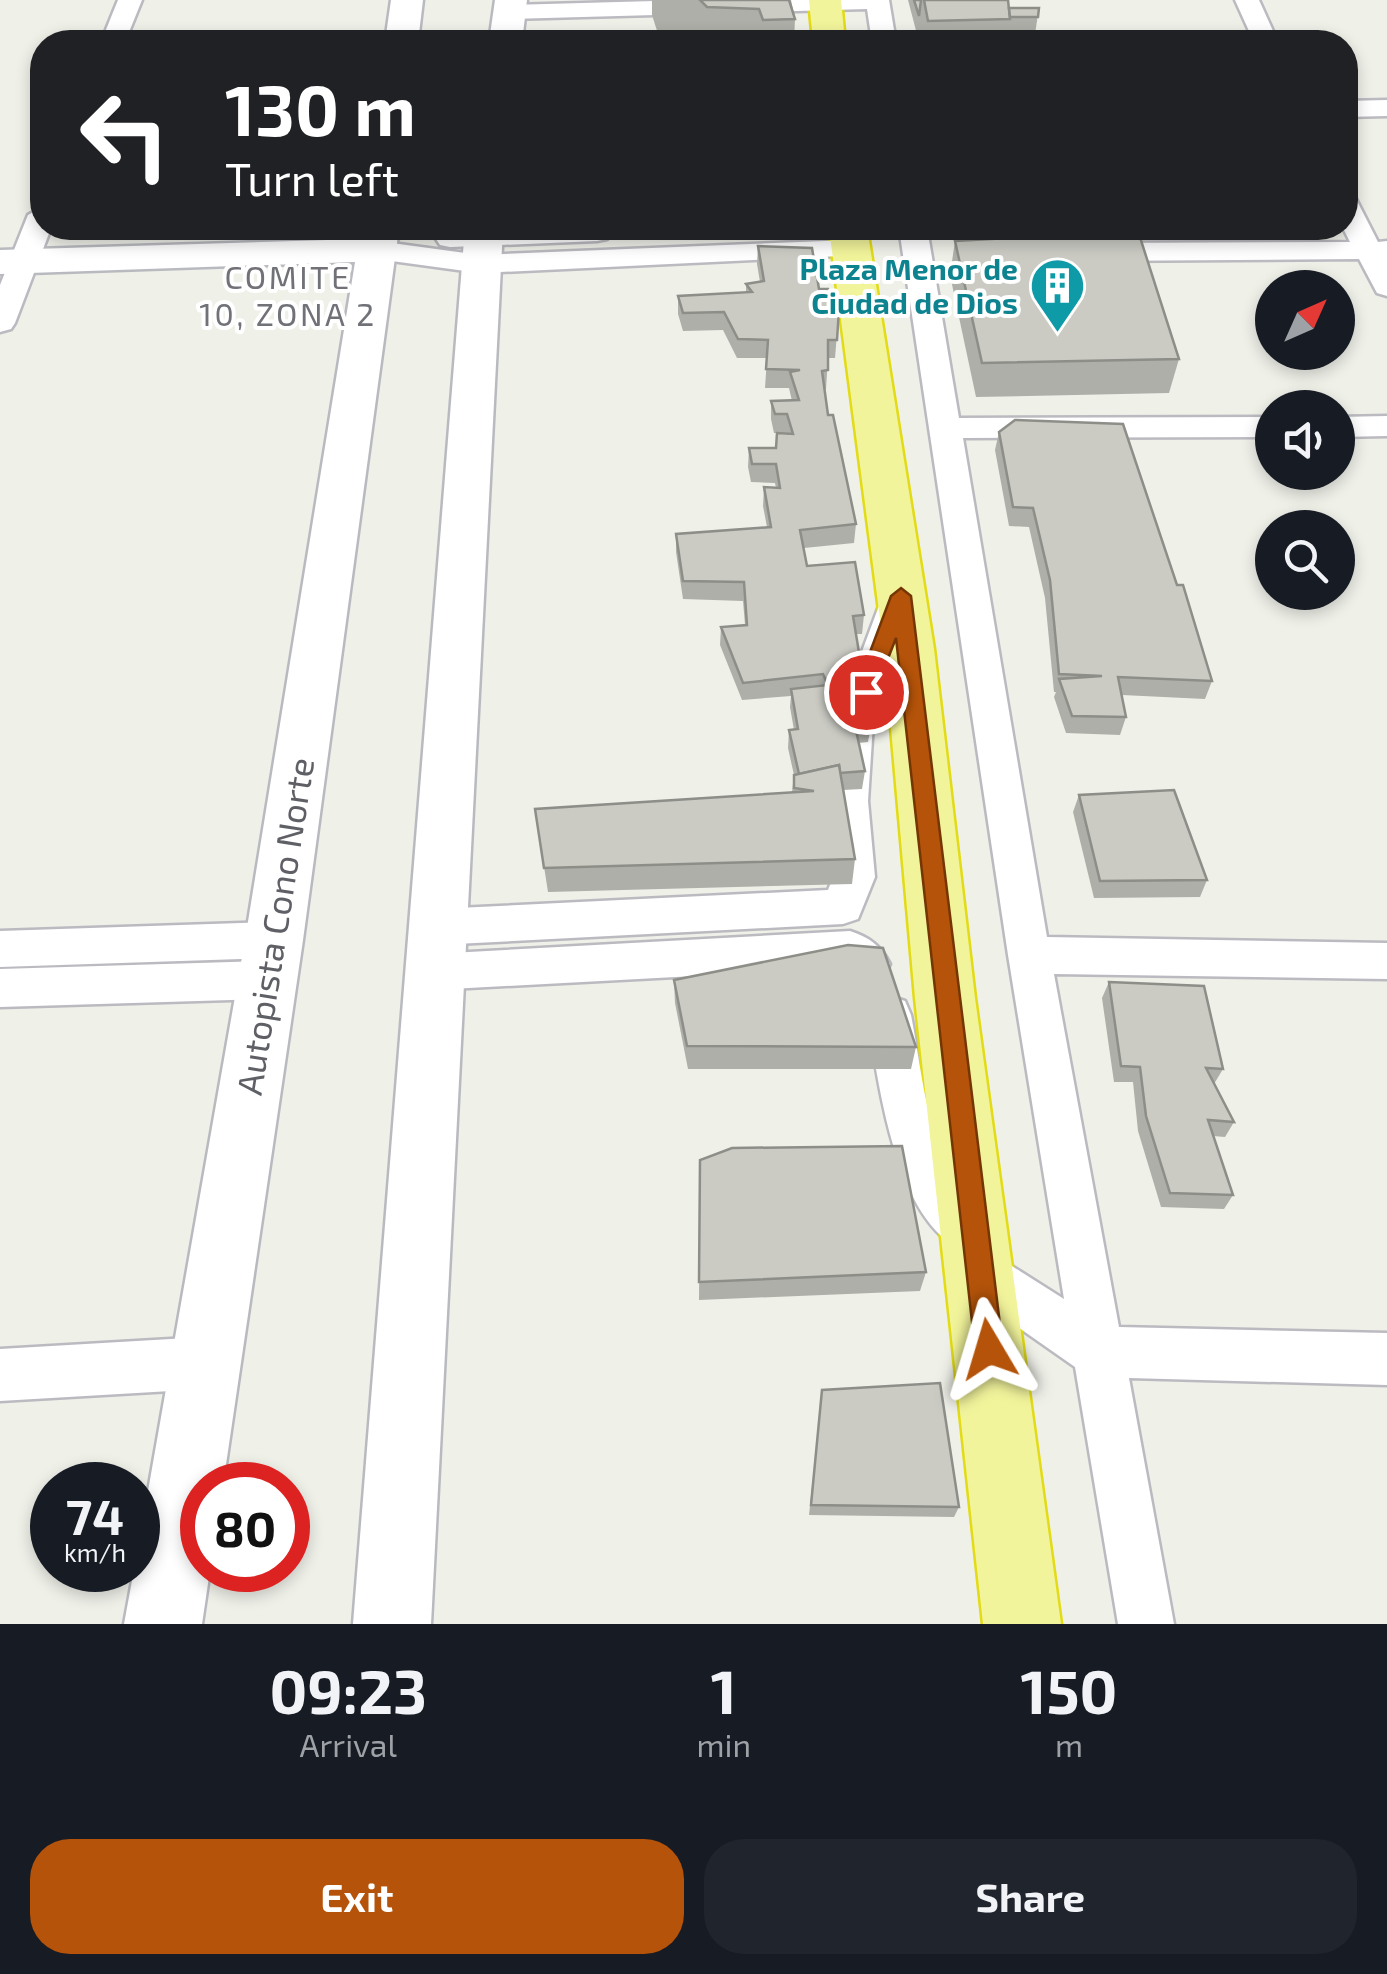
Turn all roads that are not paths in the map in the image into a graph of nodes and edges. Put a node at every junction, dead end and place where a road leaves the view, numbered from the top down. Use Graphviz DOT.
graph roads {
  1 [pos="130,0"];
  2 [pos="408,0"];
  3 [pos="1247,0"];
  4 [pos="878,1"];
  5 [pos="825,2"];
  6 [pos="509,18"];
  7 [pos="118,30"];
  8 [pos="404,30"];
  9 [pos="828,30"];
  10 [pos="882,30"];
  11 [pos="1261,30"];
  12 [pos="1387,108"];
  13 [pos="1358,109"];
  14 [pos="1358,222"];
  15 [pos="30,234"];
  16 [pos="348,240"];
  17 [pos="378,240"];
  18 [pos="430,240"];
  19 [pos="588,240"];
  20 [pos="850,240"];
  21 [pos="483,242"];
  22 [pos="926,245"];
  23 [pos="1378,250"];
  24 [pos="1055,252"];
  25 [pos="12,262"];
  26 [pos="1387,287"];
  27 [pos="0,323"];
  28 [pos="1355,426"];
  29 [pos="1387,426"];
  30 [pos="1255,427"];
  31 [pos="946,428"];
  32 [pos="901,596"];
  33 [pos="0,949"];
  34 [pos="434,949"];
  35 [pos="1030,956"];
  36 [pos="270,960"];
  37 [pos="1387,960"];
  38 [pos="0,988"];
  39 [pos="977,1252"];
  40 [pos="1098,1352"];
  41 [pos="1387,1360"];
  42 [pos="205,1363"];
  43 [pos="0,1376"];
  44 [pos="163,1624"];
  45 [pos="392,1624"];
  46 [pos="1022,1624"];
  47 [pos="1146,1624"];
  1 -- 7 [label="street"];
  2 -- 8 [label="main road"];
  3 -- 11 [label="street"];
  4 -- 5 [label="street"];
  4 -- 10 [label="street"];
  5 -- 6 [label="street"];
  5 -- 9 [label="highway"];
  12 -- 13 [label="street"];
  14 -- 23 [label="street"];
  15 -- 25 [label="street"];
  16 -- 25 [label="main road"];
  17 -- 36 [label="main road, Autopista Cono Norte"];
  18 -- 21 [label="street"];
  19 -- 21 [label="street"];
  20 -- 32 [label="highway"];
  21 -- 34 [label="main road"];
  22 -- 31 [label="street"];
  23 -- 24 [label="street"];
  23 -- 26 [label="street"];
  25 -- 27 [label="street"];
  28 -- 29 [label="street"];
  30 -- 31 [label="street"];
  31 -- 35 [label="street"];
  32 -- 34 [label="street"];
  32 -- 39 [label="highway"];
  33 -- 36 [label="street"];
  34 -- 39 [label="street"];
  34 -- 45 [label="main road"];
  35 -- 37 [label="street"];
  35 -- 40 [label="street"];
  36 -- 38 [label="street"];
  36 -- 42 [label="main road, Autopista Cono Norte"];
  39 -- 40 [label="street"];
  39 -- 46 [label="highway"];
  40 -- 41 [label="street"];
  40 -- 47 [label="street"];
  42 -- 43 [label="street"];
  42 -- 44 [label="main road, Autopista Cono Norte"];
}
